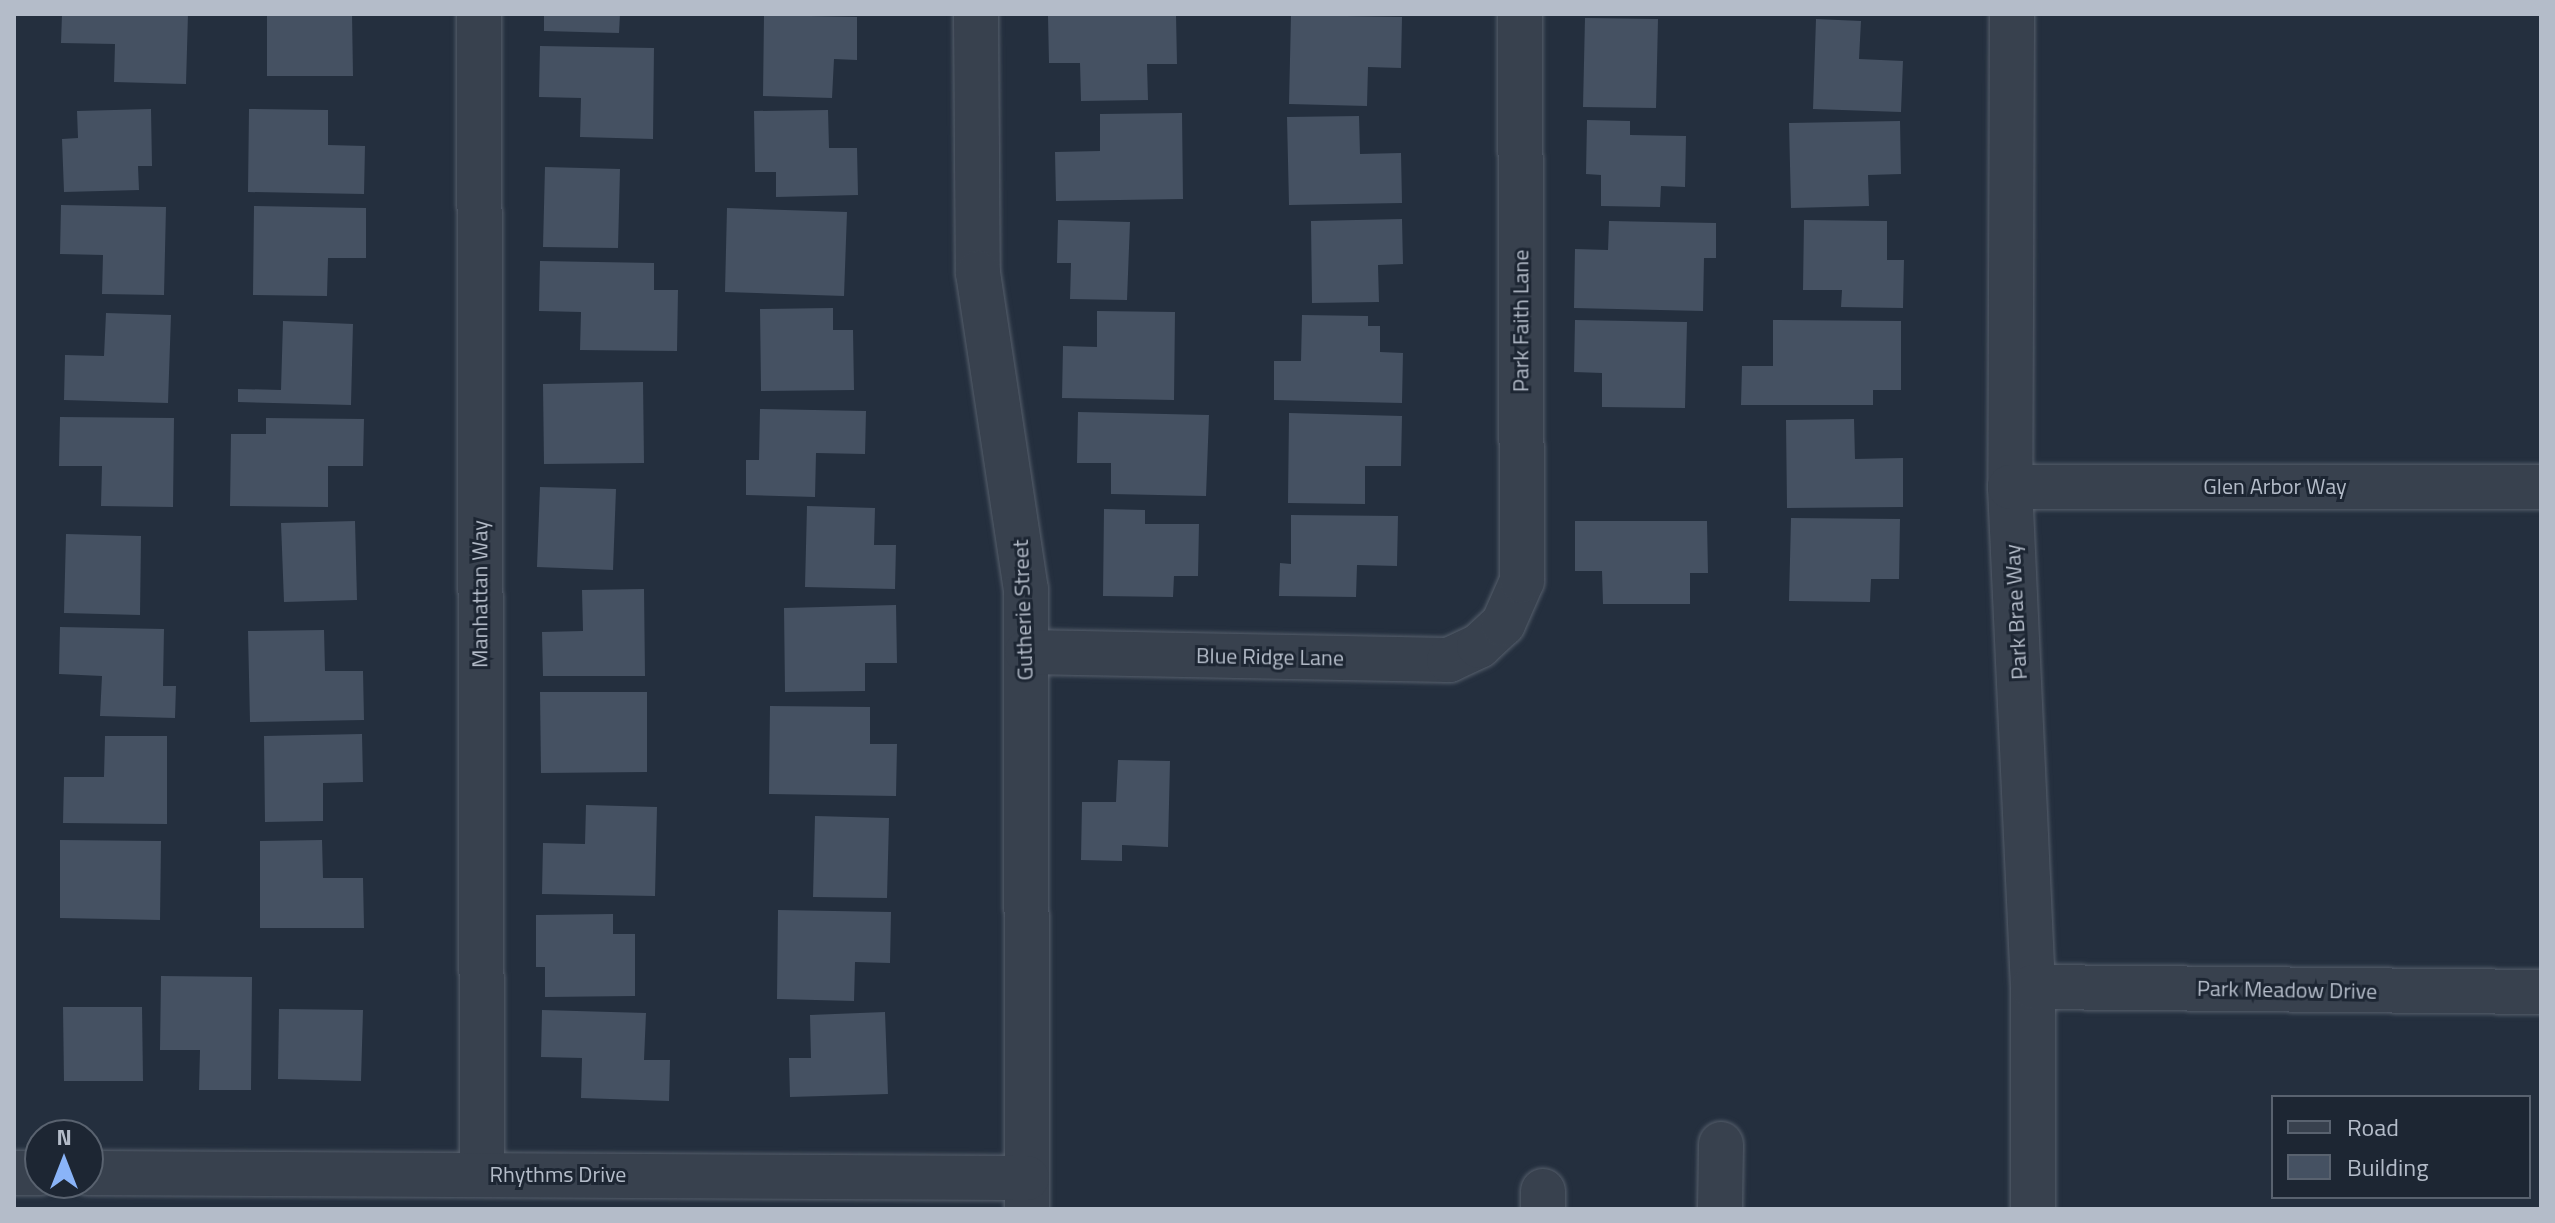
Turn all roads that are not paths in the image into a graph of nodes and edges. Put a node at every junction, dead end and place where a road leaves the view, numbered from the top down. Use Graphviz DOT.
graph roads {
  1 [pos="479,14"];
  2 [pos="976,14"];
  3 [pos="1520,14"];
  4 [pos="2012,14"];
  5 [pos="2010,487"];
  6 [pos="2541,487"];
  7 [pos="1503,624"];
  8 [pos="1027,652"];
  9 [pos="2033,987"];
  10 [pos="2541,992"];
  11 [pos="1721,1144"];
  12 [pos="104,1173"];
  13 [pos="482,1175"];
  14 [pos="1027,1193"];
  15 [pos="1720,1209"];
  16 [pos="2033,1209"];
  1 -- 13 [label="street, Manhattan Way"];
  2 -- 8 [label="street, Gutherie Street"];
  3 -- 7 [label="street, Park Faith Lane"];
  4 -- 5 [label="street, Park Brae Way"];
  5 -- 6 [label="street, Glen Arbor Way"];
  5 -- 9 [label="street, Park Brae Way"];
  7 -- 8 [label="street, Blue Ridge Lane"];
  8 -- 14 [label="street, Gutherie Street"];
  9 -- 10 [label="street, Park Meadow Drive"];
  9 -- 16 [label="street, Park Brae Way"];
  11 -- 15 [label="street"];
  12 -- 13 [label="street, Rhythms Drive"];
  13 -- 14 [label="street, Rhythms Drive"];
}
